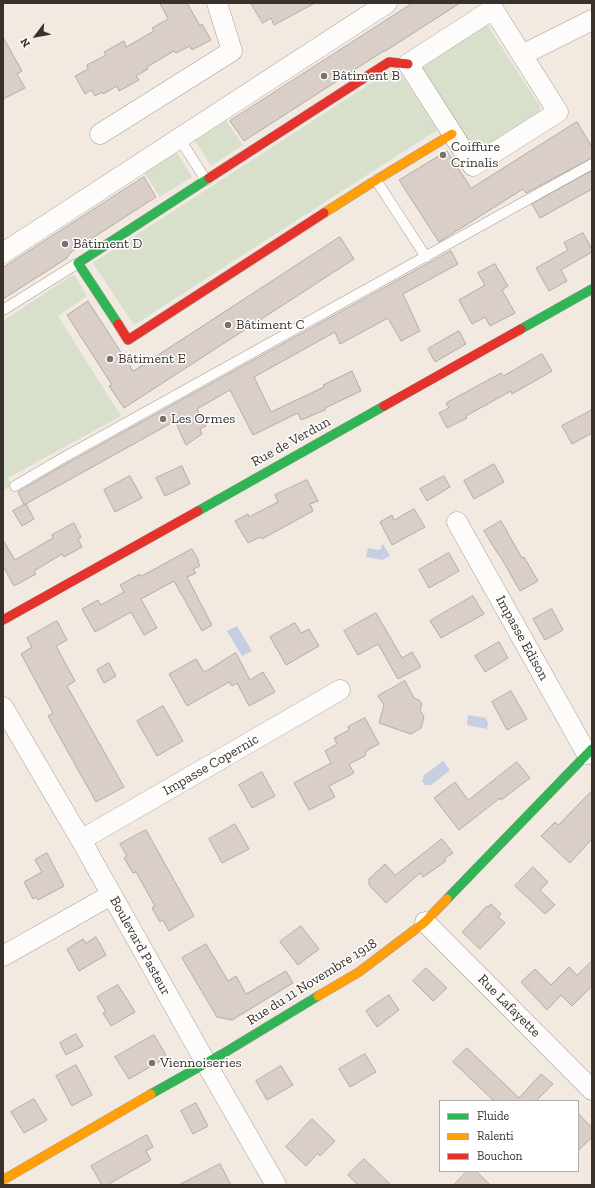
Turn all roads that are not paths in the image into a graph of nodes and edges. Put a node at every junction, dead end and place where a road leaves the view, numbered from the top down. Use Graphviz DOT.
graph roads {
  1 [pos="217,3"];
  2 [pos="387,3"];
  3 [pos="490,6"];
  4 [pos="592,20"];
  5 [pos="522,55"];
  6 [pos="408,64"];
  7 [pos="100,134"];
  8 [pos="452,134"];
  9 [pos="179,138"];
  10 [pos="592,164"];
  11 [pos="206,180"];
  12 [pos="376,180"];
  13 [pos="3,253"];
  14 [pos="426,257"];
  15 [pos="78,263"];
  16 [pos="592,289"];
  17 [pos="3,310"];
  18 [pos="15,486"];
  19 [pos="457,522"];
  20 [pos="3,620"];
  21 [pos="340,690"];
  22 [pos="3,707"];
  23 [pos="589,751"];
  24 [pos="81,840"];
  25 [pos="111,895"];
  26 [pos="426,922"];
  27 [pos="3,956"];
  28 [pos="206,1063"];
  29 [pos="592,1090"];
  30 [pos="3,1180"];
  31 [pos="276,1185"];
  1 -- 7 [label="street"];
  2 -- 9 [label="street"];
  3 -- 5 [label="street"];
  3 -- 6 [label="street"];
  4 -- 5 [label="street"];
  5 -- 8 [label="street"];
  6 -- 8 [label="street"];
  6 -- 11 [label="street"];
  8 -- 12 [label="street"];
  9 -- 11 [label="lane"];
  9 -- 13 [label="street"];
  10 -- 14 [label="lane"];
  11 -- 15 [label="street"];
  12 -- 14 [label="lane"];
  12 -- 15 [label="street"];
  14 -- 18 [label="lane"];
  15 -- 17 [label="lane"];
  16 -- 20 [label="street, Rue de Verdun"];
  19 -- 23 [label="street, Impasse Edison"];
  21 -- 24 [label="street, Impasse Copernic"];
  22 -- 24 [label="street, Boulevard Pasteur"];
  23 -- 26 [label="street, Rue du 11 Novembre 1918"];
  24 -- 25 [label="street, Boulevard Pasteur"];
  25 -- 27 [label="street"];
  25 -- 28 [label="street, Boulevard Pasteur"];
  26 -- 28 [label="street, Rue du 11 Novembre 1918"];
  26 -- 29 [label="street, Rue Lafayette"];
  28 -- 30 [label="street, Rue du 11 Novembre 1918"];
  28 -- 31 [label="street, Boulevard Pasteur"];
}
